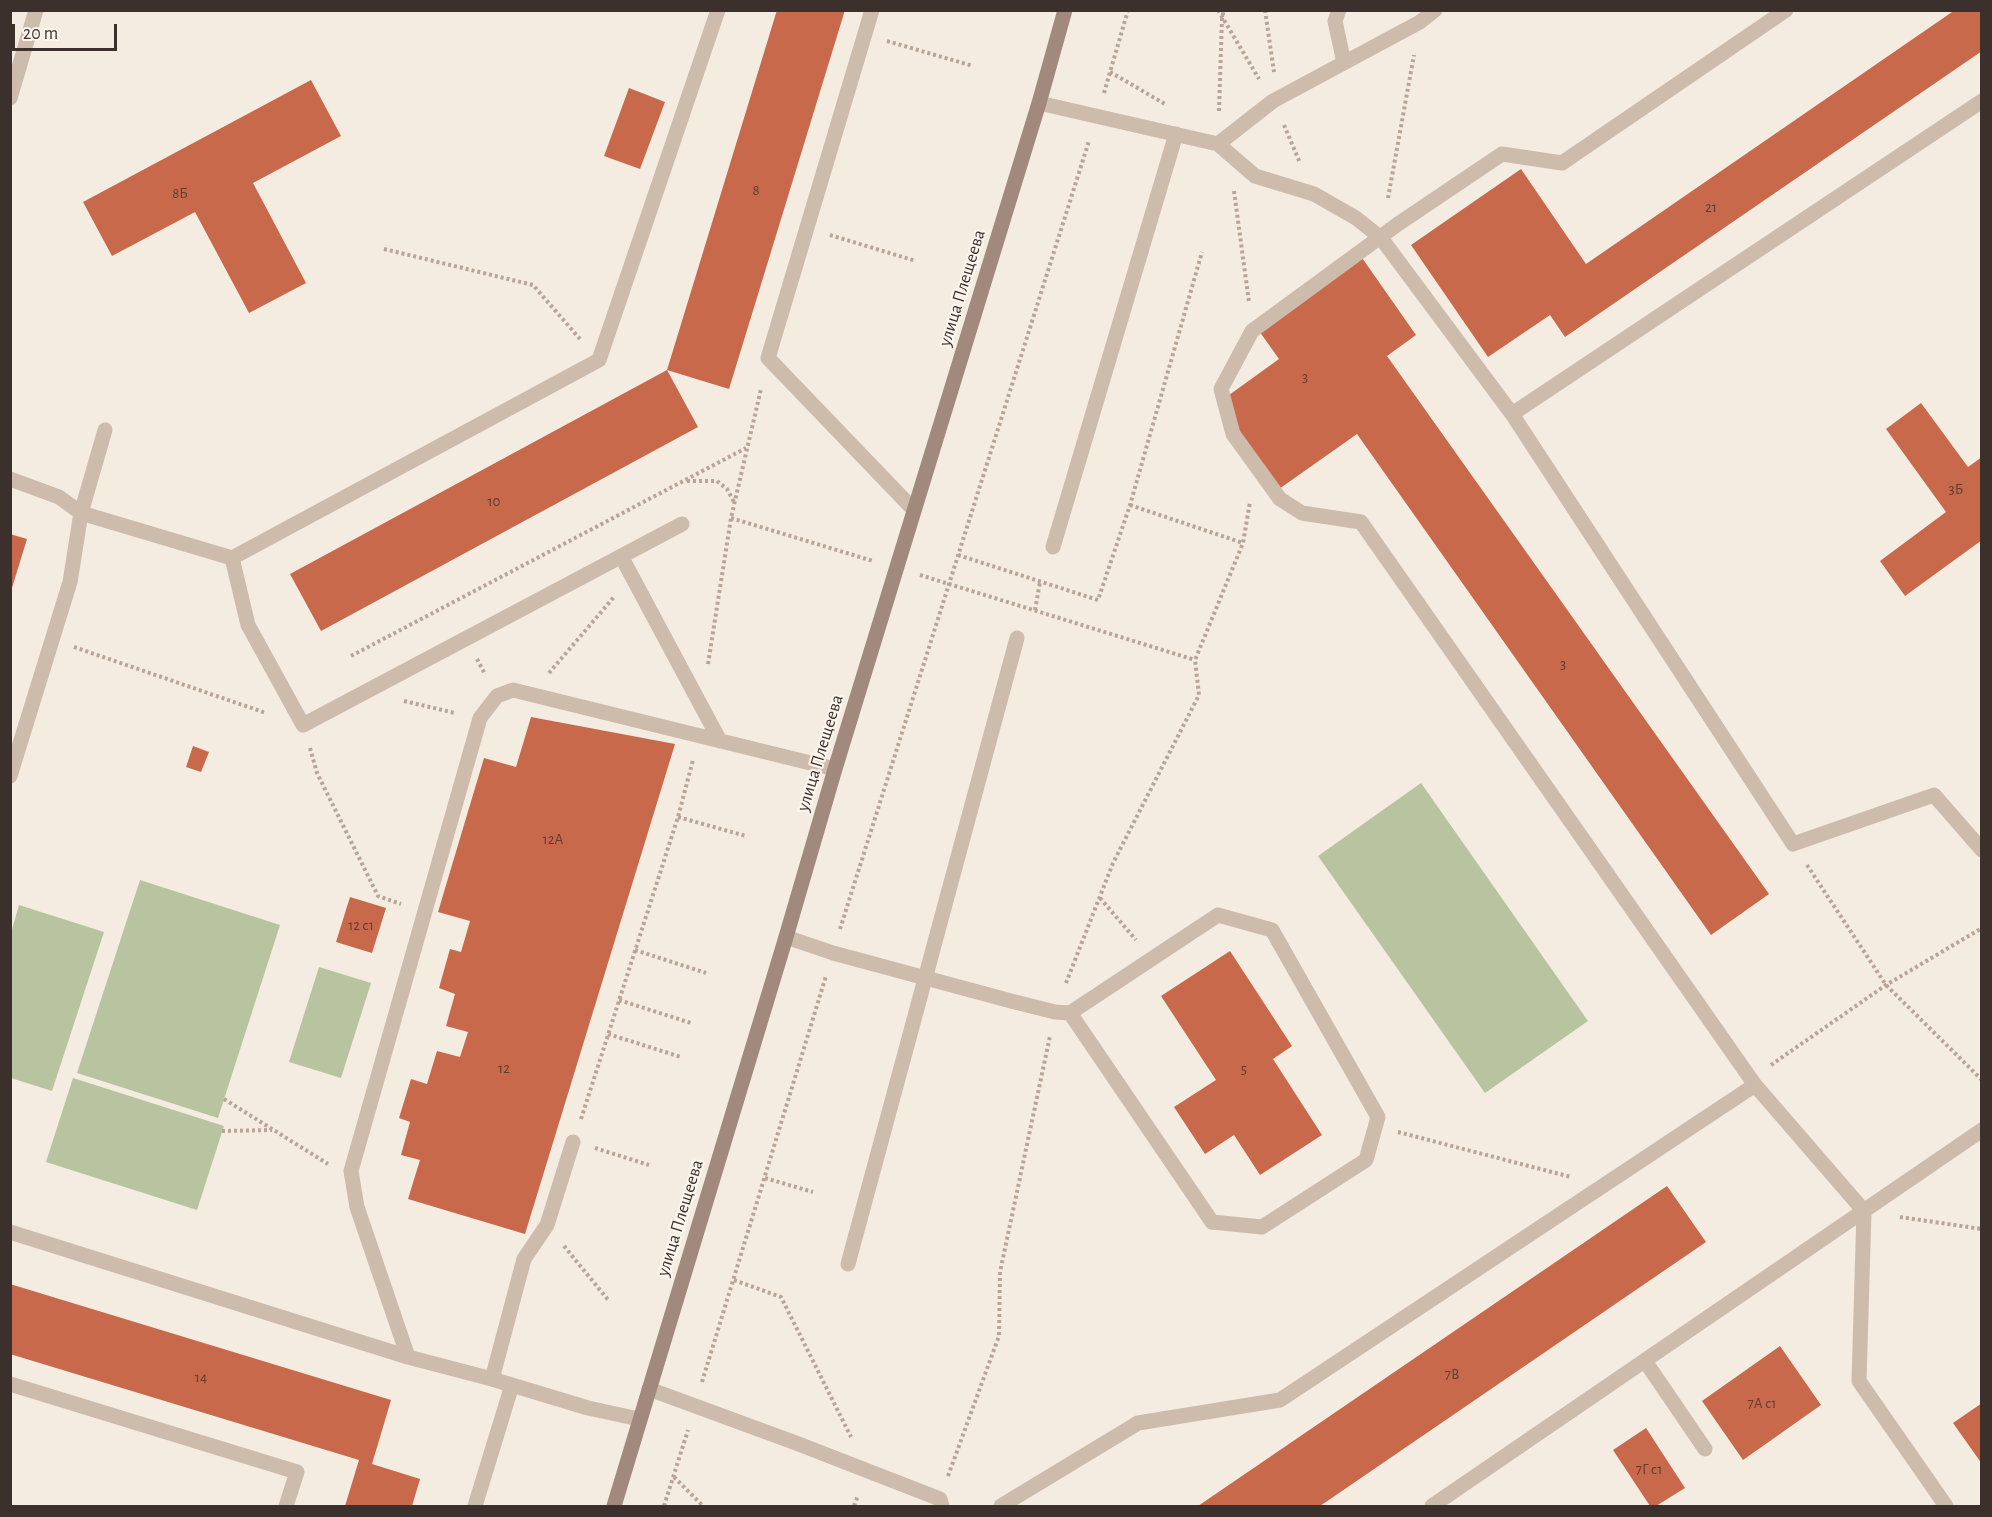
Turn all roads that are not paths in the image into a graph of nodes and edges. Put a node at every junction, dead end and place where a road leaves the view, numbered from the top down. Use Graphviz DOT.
graph roads {
  1 [pos="36,10"];
  2 [pos="718,10"];
  3 [pos="872,10"];
  4 [pos="1065,10"];
  5 [pos="1339,10"];
  6 [pos="1435,10"];
  7 [pos="1786,10"];
  8 [pos="1344,63"];
  9 [pos="10,98"];
  10 [pos="1982,101"];
  11 [pos="1039,103"];
  12 [pos="1176,134"];
  13 [pos="1218,144"];
  14 [pos="1381,238"];
  15 [pos="1512,414"];
  16 [pos="105,430"];
  17 [pos="10,479"];
  18 [pos="914,510"];
  19 [pos="81,513"];
  20 [pos="682,524"];
  21 [pos="1053,547"];
  22 [pos="621,556"];
  23 [pos="231,558"];
  24 [pos="1017,638"];
  25 [pos="720,741"];
  26 [pos="835,769"];
  27 [pos="10,776"];
  28 [pos="1982,850"];
  29 [pos="786,937"];
  30 [pos="925,978"];
  31 [pos="1070,1013"];
  32 [pos="1755,1085"];
  33 [pos="1982,1130"];
  34 [pos="573,1142"];
  35 [pos="1864,1211"];
  36 [pos="10,1232"];
  37 [pos="848,1264"];
  38 [pos="408,1357"];
  39 [pos="1645,1361"];
  40 [pos="492,1379"];
  41 [pos="10,1384"];
  42 [pos="512,1385"];
  43 [pos="649,1389"];
  44 [pos="639,1419"];
  45 [pos="1706,1449"];
  46 [pos="286,1506"];
  47 [pos="475,1506"];
  48 [pos="614,1506"];
  49 [pos="942,1506"];
  50 [pos="1001,1506"];
  51 [pos="1432,1506"];
  52 [pos="1946,1506"];
  1 -- 9 [label="street"];
  2 -- 23 [label="street"];
  3 -- 18 [label="street"];
  4 -- 11 [label="main road, улица Плещеева"];
  5 -- 8 [label="street"];
  6 -- 8 [label="street"];
  7 -- 14 [label="street"];
  8 -- 13 [label="street"];
  10 -- 15 [label="street"];
  11 -- 12 [label="street"];
  11 -- 18 [label="main road, улица Плещеева"];
  12 -- 13 [label="street"];
  12 -- 21 [label="street"];
  13 -- 14 [label="street"];
  14 -- 15 [label="street"];
  14 -- 32 [label="street"];
  15 -- 28 [label="street"];
  16 -- 19 [label="street"];
  17 -- 19 [label="street"];
  18 -- 26 [label="main road, улица Плещеева"];
  19 -- 23 [label="street"];
  19 -- 27 [label="street"];
  20 -- 22 [label="street"];
  22 -- 23 [label="street"];
  22 -- 25 [label="street"];
  24 -- 30 [label="street"];
  25 -- 26 [label="street"];
  25 -- 38 [label="street"];
  26 -- 29 [label="main road, улица Плещеева"];
  29 -- 30 [label="street"];
  29 -- 43 [label="main road, улица Плещеева"];
  30 -- 31 [label="street"];
  30 -- 37 [label="street"];
  31 -- 31 [label="street"];
  32 -- 35 [label="street"];
  32 -- 50 [label="street"];
  33 -- 35 [label="street"];
  34 -- 40 [label="street"];
  35 -- 39 [label="street"];
  35 -- 52 [label="street"];
  36 -- 38 [label="street"];
  38 -- 40 [label="street"];
  39 -- 45 [label="street"];
  39 -- 51 [label="street"];
  40 -- 42 [label="street"];
  41 -- 46 [label="street"];
  42 -- 44 [label="street"];
  42 -- 47 [label="street"];
  43 -- 44 [label="main road, улица Плещеева"];
  43 -- 49 [label="street"];
  44 -- 48 [label="main road, улица Плещеева"];
}
